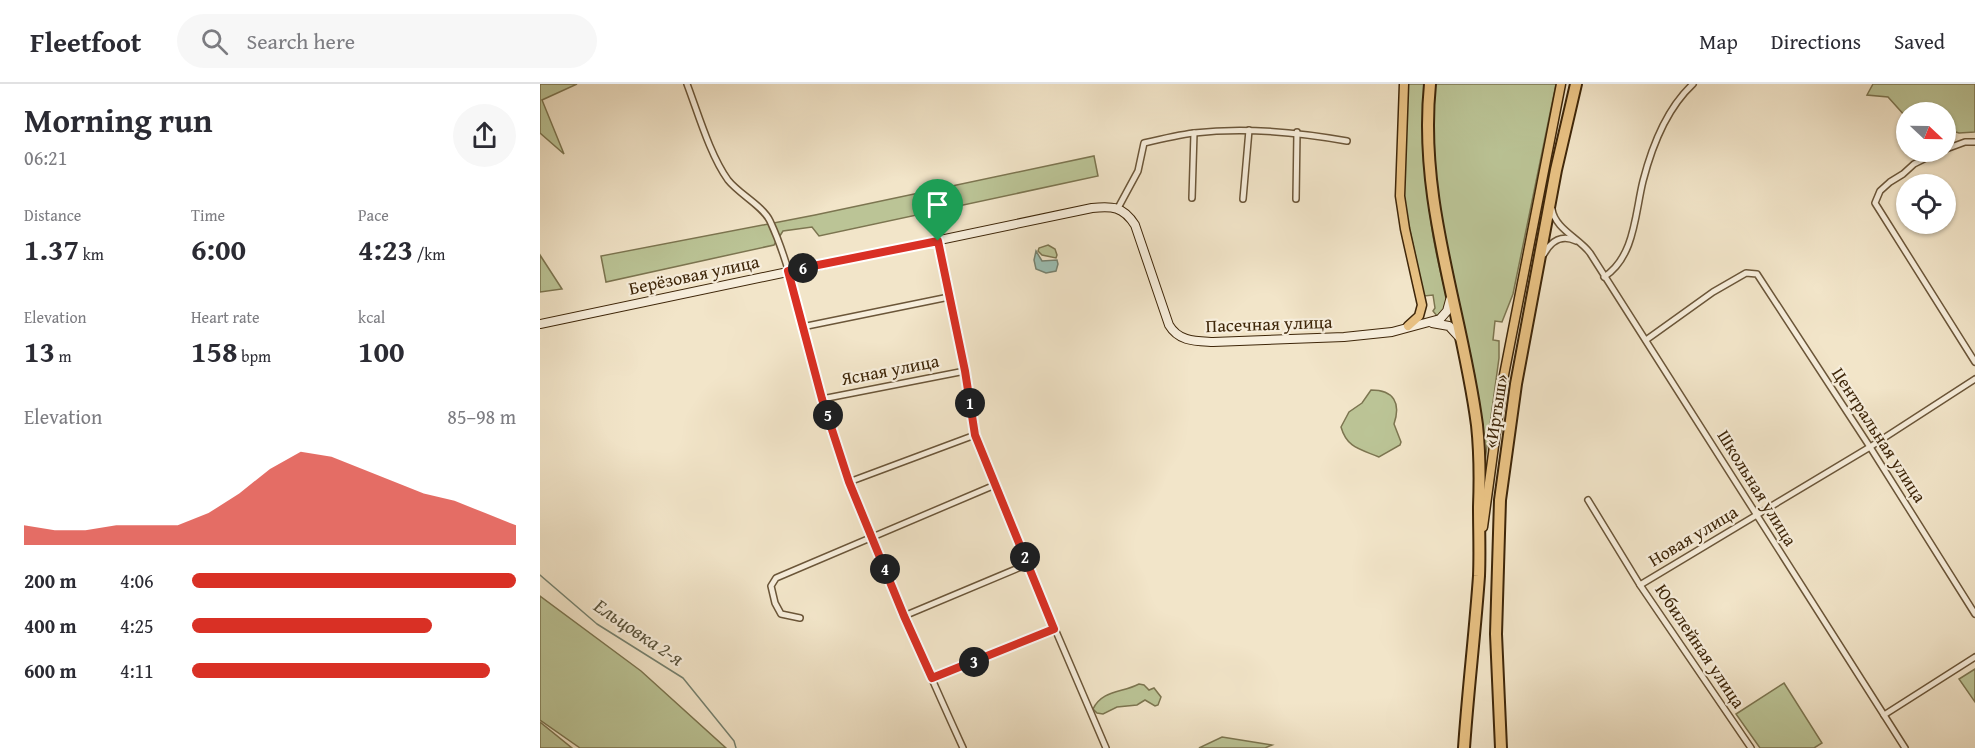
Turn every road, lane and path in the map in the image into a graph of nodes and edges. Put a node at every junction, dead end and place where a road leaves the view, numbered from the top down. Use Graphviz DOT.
graph roads {
  1 [pos="687,84"];
  2 [pos="1404,84"];
  3 [pos="1430,84"];
  4 [pos="1561,84"];
  5 [pos="1574,84"];
  6 [pos="1694,84"];
  7 [pos="1249,130"];
  8 [pos="1297,132"];
  9 [pos="1194,133"];
  10 [pos="1347,141"];
  11 [pos="1975,142"];
  12 [pos="1956,145"];
  13 [pos="1918,162"];
  14 [pos="1552,194"];
  15 [pos="1192,198"];
  16 [pos="1243,199"];
  17 [pos="1296,199"];
  18 [pos="1118,208"];
  19 [pos="1438,233"];
  20 [pos="938,241"];
  21 [pos="1583,244"];
  22 [pos="1540,261"];
  23 [pos="788,271"];
  24 [pos="1604,276"];
  25 [pos="949,297"];
  26 [pos="540,324"];
  27 [pos="1425,324"];
  28 [pos="1408,326"];
  29 [pos="802,327"];
  30 [pos="1646,340"];
  31 [pos="1462,343"];
  32 [pos="1975,362"];
  33 [pos="965,371"];
  34 [pos="1975,379"];
  35 [pos="822,399"];
  36 [pos="975,435"];
  37 [pos="1870,447"];
  38 [pos="849,482"];
  39 [pos="995,485"];
  40 [pos="1587,500"];
  41 [pos="1757,516"];
  42 [pos="872,537"];
  43 [pos="1028,564"];
  44 [pos="1479,574"];
  45 [pos="1640,585"];
  46 [pos="1975,614"];
  47 [pos="904,616"];
  48 [pos="800,618"];
  49 [pos="1054,629"];
  50 [pos="1975,657"];
  51 [pos="932,678"];
  52 [pos="1884,715"];
  53 [pos="963,748"];
  54 [pos="1106,748"];
  55 [pos="1464,748"];
  56 [pos="1501,748"];
  57 [pos="1751,748"];
  58 [pos="1905,748"];
  1 -- 23 [label="street"];
  2 -- 28 [label="main road"];
  3 -- 19 [label="highway, «Иртыш»"];
  4 -- 44 [label="main road"];
  5 -- 14 [label="highway, «Иртыш»"];
  6 -- 24 [label="street"];
  7 -- 8 [label="street"];
  7 -- 9 [label="street"];
  7 -- 16 [label="street"];
  8 -- 10 [label="street"];
  8 -- 17 [label="street"];
  9 -- 15 [label="street"];
  9 -- 18 [label="street"];
  11 -- 12 [label="street"];
  13 -- 32 [label="street"];
  14 -- 21 [label="street, Школьная улица"];
  14 -- 22 [label="highway, «Иртыш»"];
  18 -- 20 [label="main road, Берёзовая улица"];
  18 -- 28 [label="main road, Пасечная улица"];
  19 -- 27 [label="main road"];
  19 -- 31 [label="highway, «Иртыш»"];
  20 -- 23 [label="main road, Берёзовая улица"];
  20 -- 25 [label="street"];
  21 -- 22 [label="street"];
  21 -- 24 [label="street, Школьная улица"];
  22 -- 56 [label="highway, «Иртыш»"];
  23 -- 26 [label="main road, Берёзовая улица"];
  23 -- 29 [label="street"];
  24 -- 30 [label="street, Школьная улица"];
  25 -- 29 [label="street"];
  25 -- 33 [label="street"];
  27 -- 28 [label="main road, Пасечная улица"];
  27 -- 31 [label="main road"];
  29 -- 35 [label="street"];
  30 -- 37 [label="street, Центральная улица"];
  30 -- 41 [label="street, Школьная улица"];
  31 -- 44 [label="highway, «Иртыш»"];
  33 -- 35 [label="street, Ясная улица"];
  33 -- 36 [label="street"];
  34 -- 37 [label="street, Новая улица"];
  35 -- 38 [label="street"];
  36 -- 38 [label="street"];
  36 -- 39 [label="street"];
  37 -- 41 [label="street, Новая улица"];
  37 -- 46 [label="street, Центральная улица"];
  38 -- 42 [label="street"];
  39 -- 42 [label="street"];
  39 -- 43 [label="street"];
  40 -- 45 [label="street, Юбилейная улица"];
  41 -- 45 [label="street, Новая улица"];
  41 -- 52 [label="street, Школьная улица"];
  42 -- 47 [label="street"];
  42 -- 48 [label="street"];
  43 -- 47 [label="street"];
  43 -- 49 [label="street"];
  44 -- 55 [label="highway, «Иртыш»"];
  45 -- 57 [label="street, Юбилейная улица"];
  47 -- 51 [label="street"];
  49 -- 51 [label="street"];
  49 -- 54 [label="street"];
  50 -- 52 [label="street"];
  51 -- 53 [label="street"];
  52 -- 58 [label="street, Школьная улица"];
}
